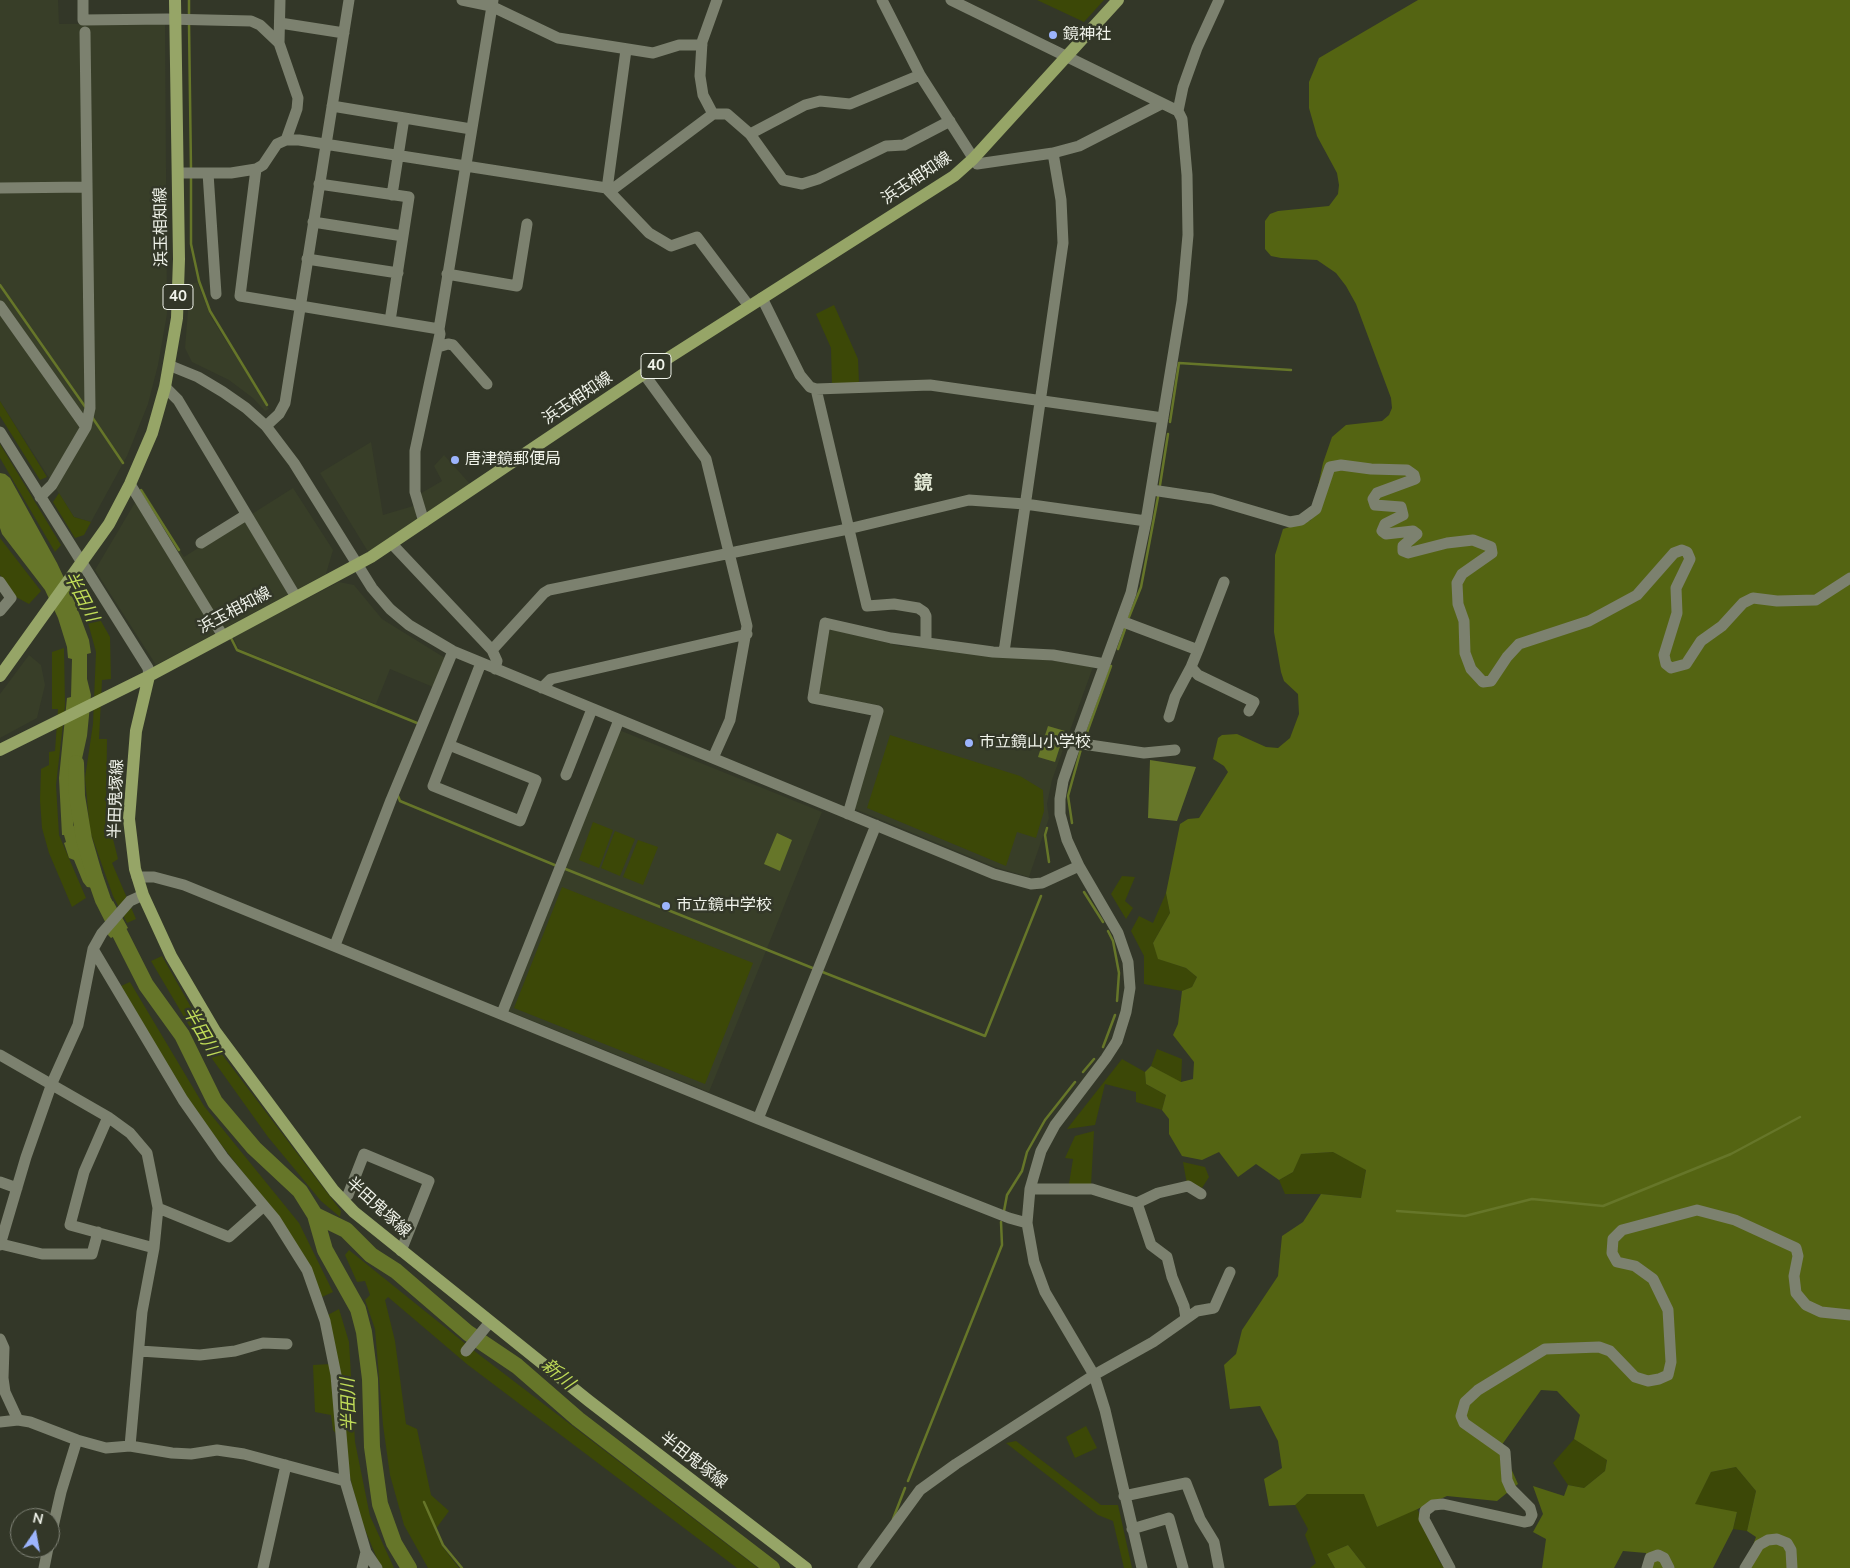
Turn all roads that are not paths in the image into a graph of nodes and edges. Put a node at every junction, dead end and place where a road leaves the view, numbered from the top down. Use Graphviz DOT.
graph roads {
  1 [pos="83,0"];
  2 [pos="175,0"];
  3 [pos="280,0"];
  4 [pos="349,0"];
  5 [pos="462,0"];
  6 [pos="717,0"];
  7 [pos="882,0"];
  8 [pos="951,0"];
  9 [pos="1118,0"];
  10 [pos="1219,0"];
  11 [pos="492,3"];
  12 [pos="176,20"];
  13 [pos="280,23"];
  14 [pos="85,32"];
  15 [pos="344,33"];
  16 [pos="279,43"];
  17 [pos="702,45"];
  18 [pos="626,50"];
  19 [pos="1067,57"];
  20 [pos="920,75"];
  21 [pos="1162,104"];
  22 [pos="332,106"];
  23 [pos="1178,110"];
  24 [pos="713,114"];
  25 [pos="404,118"];
  26 [pos="950,121"];
  27 [pos="471,129"];
  28 [pos="750,134"];
  29 [pos="286,140"];
  30 [pos="326,144"];
  31 [pos="1053,153"];
  32 [pos="398,156"];
  33 [pos="973,159"];
  34 [pos="465,166"];
  35 [pos="256,169"];
  36 [pos="178,173"];
  37 [pos="208,173"];
  38 [pos="319,184"];
  39 [pos="87,187"];
  40 [pos="0,188"];
  41 [pos="606,189"];
  42 [pos="392,194"];
  43 [pos="313,222"];
  44 [pos="527,224"];
  45 [pos="403,236"];
  46 [pos="307,260"];
  47 [pos="398,273"];
  48 [pos="447,274"];
  49 [pos="216,294"];
  50 [pos="762,298"];
  51 [pos="0,306"];
  52 [pos="300,306"];
  53 [pos="748,306"];
  54 [pos="390,321"];
  55 [pos="438,329"];
  56 [pos="438,347"];
  57 [pos="171,366"];
  58 [pos="644,374"];
  59 [pos="487,384"];
  60 [pos="165,388"];
  61 [pos="816,389"];
  62 [pos="1039,399"];
  63 [pos="88,417"];
  64 [pos="1163,418"];
  65 [pos="266,426"];
  66 [pos="0,432"];
  67 [pos="130,484"];
  68 [pos="1152,490"];
  69 [pos="40,497"];
  70 [pos="1025,504"];
  71 [pos="246,515"];
  72 [pos="1146,521"];
  73 [pos="424,522"];
  74 [pos="848,529"];
  75 [pos="201,542"];
  76 [pos="392,544"];
  77 [pos="730,554"];
  78 [pos="357,566"];
  79 [pos="79,568"];
  80 [pos="1850,578"];
  81 [pos="0,582"];
  82 [pos="1224,582"];
  83 [pos="296,597"];
  84 [pos="0,611"];
  85 [pos="1121,620"];
  86 [pos="747,634"];
  87 [pos="223,636"];
  88 [pos="926,642"];
  89 [pos="492,650"];
  90 [pos="1198,650"];
  91 [pos="453,651"];
  92 [pos="1004,652"];
  93 [pos="481,663"];
  94 [pos="1105,664"];
  95 [pos="1191,667"];
  96 [pos="495,669"];
  97 [pos="0,676"];
  98 [pos="149,676"];
  99 [pos="542,688"];
  100 [pos="592,709"];
  101 [pos="1249,711"];
  102 [pos="1169,717"];
  103 [pos="619,720"];
  104 [pos="1076,743"];
  105 [pos="449,745"];
  106 [pos="0,750"];
  107 [pos="1174,750"];
  108 [pos="713,758"];
  109 [pos="566,774"];
  110 [pos="848,814"];
  111 [pos="876,825"];
  112 [pos="1079,866"];
  113 [pos="137,877"];
  114 [pos="144,895"];
  115 [pos="335,946"];
  116 [pos="93,949"];
  117 [pos="502,1013"];
  118 [pos="0,1055"];
  119 [pos="52,1083"];
  120 [pos="108,1117"];
  121 [pos="758,1119"];
  122 [pos="0,1182"];
  123 [pos="17,1188"];
  124 [pos="1030,1189"];
  125 [pos="1201,1194"];
  126 [pos="342,1200"];
  127 [pos="1137,1203"];
  128 [pos="264,1206"];
  129 [pos="158,1208"];
  130 [pos="1027,1223"];
  131 [pos="98,1232"];
  132 [pos="0,1244"];
  133 [pos="154,1248"];
  134 [pos="401,1251"];
  135 [pos="1230,1272"];
  136 [pos="1850,1315"];
  137 [pos="1186,1318"];
  138 [pos="488,1324"];
  139 [pos="0,1339"];
  140 [pos="286,1344"];
  141 [pos="140,1351"];
  142 [pos="466,1351"];
  143 [pos="1094,1375"];
  144 [pos="18,1420"];
  145 [pos="0,1422"];
  146 [pos="77,1440"];
  147 [pos="130,1446"];
  148 [pos="286,1465"];
  149 [pos="345,1481"];
  150 [pos="1124,1496"];
  151 [pos="57,1508"];
  152 [pos="1132,1529"];
  153 [pos="366,1552"];
  154 [pos="263,1568"];
  155 [pos="362,1568"];
  156 [pos="377,1568"];
  157 [pos="806,1568"];
  158 [pos="863,1568"];
  159 [pos="1142,1568"];
  160 [pos="1183,1568"];
  161 [pos="1219,1568"];
  162 [pos="1450,1568"];
  163 [pos="1647,1568"];
  164 [pos="1669,1568"];
  165 [pos="1745,1568"];
  166 [pos="1792,1568"];
  1 -- 12 [label="street"];
  2 -- 12 [label="main road, 浜玉相知線 / 40"];
  3 -- 13 [label="street"];
  4 -- 15 [label="street"];
  5 -- 11 [label="street"];
  6 -- 17 [label="street"];
  7 -- 20 [label="street"];
  8 -- 19 [label="street"];
  9 -- 19 [label="main road, 浜玉相知線 / 40"];
  10 -- 23 [label="street"];
  11 -- 18 [label="street"];
  11 -- 27 [label="street"];
  12 -- 16 [label="street"];
  12 -- 36 [label="main road, 浜玉相知線 / 40"];
  13 -- 15 [label="street"];
  13 -- 16 [label="street"];
  14 -- 39 [label="street"];
  15 -- 22 [label="street"];
  16 -- 29 [label="street"];
  17 -- 18 [label="street"];
  17 -- 24 [label="street"];
  18 -- 41 [label="street"];
  19 -- 21 [label="street"];
  19 -- 33 [label="main road, 浜玉相知線 / 40"];
  20 -- 26 [label="street"];
  20 -- 28 [label="street"];
  21 -- 23 [label="street"];
  21 -- 31 [label="street"];
  22 -- 25 [label="street"];
  22 -- 30 [label="street"];
  23 -- 64 [label="street"];
  24 -- 28 [label="street"];
  24 -- 41 [label="street"];
  25 -- 27 [label="street"];
  25 -- 32 [label="street"];
  26 -- 28 [label="street"];
  26 -- 33 [label="street"];
  27 -- 34 [label="street"];
  29 -- 30 [label="street"];
  29 -- 35 [label="street"];
  30 -- 32 [label="street"];
  30 -- 38 [label="street"];
  31 -- 33 [label="street"];
  31 -- 62 [label="street"];
  32 -- 34 [label="street"];
  32 -- 42 [label="street"];
  33 -- 50 [label="main road, 浜玉相知線 / 40"];
  34 -- 41 [label="street"];
  34 -- 48 [label="street"];
  35 -- 37 [label="street"];
  35 -- 52 [label="street"];
  36 -- 37 [label="street"];
  36 -- 57 [label="main road, 浜玉相知線 / 40"];
  37 -- 49 [label="street"];
  38 -- 42 [label="street"];
  38 -- 43 [label="street"];
  39 -- 40 [label="street"];
  39 -- 63 [label="street"];
  41 -- 53 [label="street"];
  42 -- 45 [label="street"];
  43 -- 45 [label="street"];
  43 -- 46 [label="street"];
  44 -- 48 [label="street"];
  45 -- 47 [label="street"];
  46 -- 47 [label="street"];
  46 -- 52 [label="street"];
  47 -- 54 [label="street"];
  48 -- 55 [label="street"];
  50 -- 53 [label="main road, 浜玉相知線 / 40"];
  50 -- 61 [label="street"];
  51 -- 63 [label="street"];
  52 -- 54 [label="street"];
  52 -- 65 [label="street"];
  53 -- 58 [label="main road, 浜玉相知線 / 40"];
  54 -- 55 [label="street"];
  55 -- 56 [label="street"];
  56 -- 59 [label="street"];
  56 -- 73 [label="street"];
  57 -- 60 [label="main road, 浜玉相知線 / 40"];
  57 -- 65 [label="street"];
  58 -- 73 [label="main road, 浜玉相知線 / 40"];
  58 -- 77 [label="street"];
  60 -- 67 [label="main road, 浜玉相知線 / 40"];
  60 -- 71 [label="street"];
  61 -- 62 [label="street"];
  61 -- 74 [label="street"];
  62 -- 64 [label="street"];
  62 -- 70 [label="street"];
  63 -- 69 [label="street"];
  64 -- 68 [label="street"];
  65 -- 78 [label="street"];
  66 -- 69 [label="street"];
  67 -- 79 [label="main road, 浜玉相知線 / 40"];
  67 -- 87 [label="street"];
  68 -- 72 [label="street"];
  68 -- 80 [label="street"];
  69 -- 79 [label="street"];
  70 -- 72 [label="street"];
  70 -- 74 [label="street"];
  70 -- 92 [label="street"];
  71 -- 75 [label="street"];
  71 -- 83 [label="street"];
  72 -- 85 [label="street"];
  73 -- 76 [label="main road, 浜玉相知線 / 40"];
  74 -- 77 [label="street"];
  74 -- 88 [label="street"];
  76 -- 78 [label="main road, 浜玉相知線 / 40"];
  76 -- 89 [label="street"];
  77 -- 86 [label="street"];
  77 -- 89 [label="street"];
  78 -- 83 [label="main road, 浜玉相知線 / 40"];
  78 -- 91 [label="street"];
  79 -- 97 [label="main road, 浜玉相知線 / 40"];
  79 -- 98 [label="street"];
  81 -- 84 [label="street"];
  82 -- 90 [label="street"];
  83 -- 87 [label="main road, 浜玉相知線 / 40"];
  85 -- 90 [label="street"];
  85 -- 94 [label="street"];
  86 -- 99 [label="street"];
  86 -- 108 [label="street"];
  87 -- 98 [label="main road, 浜玉相知線 / 40"];
  88 -- 92 [label="street"];
  88 -- 110 [label="street"];
  89 -- 96 [label="street"];
  90 -- 95 [label="street"];
  91 -- 93 [label="street"];
  91 -- 115 [label="street"];
  92 -- 94 [label="street"];
  93 -- 96 [label="street"];
  93 -- 105 [label="street"];
  94 -- 104 [label="street"];
  95 -- 101 [label="street"];
  95 -- 102 [label="street"];
  96 -- 99 [label="street"];
  98 -- 106 [label="main road, 浜玉相知線 / 40"];
  98 -- 113 [label="main road, 半田鬼塚線"];
  99 -- 100 [label="street"];
  100 -- 103 [label="street"];
  100 -- 109 [label="street"];
  103 -- 108 [label="street"];
  103 -- 117 [label="street"];
  104 -- 107 [label="street"];
  104 -- 112 [label="street"];
  105 -- 105 [label="street"];
  108 -- 110 [label="street"];
  110 -- 111 [label="street"];
  111 -- 112 [label="street"];
  111 -- 121 [label="street"];
  112 -- 124 [label="street"];
  113 -- 114 [label="main road, 半田鬼塚線"];
  113 -- 115 [label="street"];
  114 -- 116 [label="street"];
  114 -- 126 [label="main road, 半田鬼塚線"];
  115 -- 117 [label="street"];
  116 -- 119 [label="street"];
  116 -- 128 [label="street"];
  117 -- 121 [label="street"];
  118 -- 119 [label="street"];
  119 -- 120 [label="street"];
  119 -- 123 [label="street"];
  120 -- 129 [label="street"];
  120 -- 131 [label="street"];
  121 -- 130 [label="street"];
  122 -- 123 [label="street"];
  123 -- 132 [label="street"];
  124 -- 127 [label="street"];
  124 -- 130 [label="street"];
  125 -- 127 [label="street"];
  126 -- 134 [label="main road, 半田鬼塚線"];
  126 -- 134 [label="street"];
  127 -- 137 [label="street"];
  128 -- 129 [label="street"];
  128 -- 149 [label="street"];
  129 -- 133 [label="street"];
  130 -- 143 [label="street"];
  131 -- 132 [label="street"];
  131 -- 133 [label="street"];
  133 -- 141 [label="street"];
  134 -- 138 [label="main road, 半田鬼塚線"];
  135 -- 137 [label="street"];
  136 -- 162 [label="street"];
  137 -- 143 [label="street"];
  138 -- 142 [label="street"];
  138 -- 157 [label="main road, 半田鬼塚線"];
  139 -- 144 [label="street"];
  140 -- 141 [label="street"];
  141 -- 147 [label="street"];
  143 -- 150 [label="street"];
  143 -- 158 [label="street"];
  144 -- 145 [label="street"];
  144 -- 146 [label="street"];
  146 -- 147 [label="street"];
  146 -- 151 [label="street"];
  147 -- 148 [label="street"];
  148 -- 149 [label="street"];
  148 -- 154 [label="street"];
  149 -- 153 [label="street"];
  150 -- 152 [label="street"];
  150 -- 161 [label="street"];
  152 -- 159 [label="street"];
  152 -- 160 [label="street"];
  153 -- 155 [label="street"];
  153 -- 156 [label="street"];
  163 -- 164 [label="street"];
  165 -- 166 [label="street"];
}
